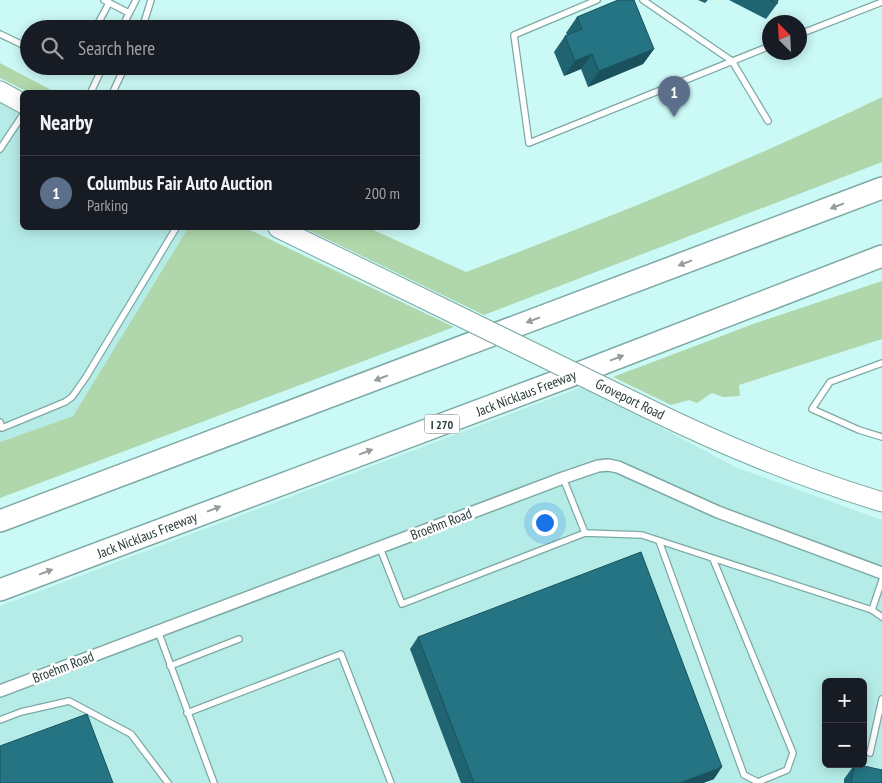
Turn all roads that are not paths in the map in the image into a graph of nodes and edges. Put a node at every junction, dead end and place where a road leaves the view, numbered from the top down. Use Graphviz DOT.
graph roads {
  1 [pos="136,0"];
  2 [pos="151,0"];
  3 [pos="596,0"];
  4 [pos="643,0"];
  5 [pos="106,1"];
  6 [pos="882,2"];
  7 [pos="129,14"];
  8 [pos="98,20"];
  9 [pos="126,20"];
  10 [pos="145,20"];
  11 [pos="807,31"];
  12 [pos="0,34"];
  13 [pos="20,44"];
  14 [pos="762,49"];
  15 [pos="732,60"];
  16 [pos="99,75"];
  17 [pos="121,75"];
  18 [pos="92,90"];
  19 [pos="114,90"];
  20 [pos="0,91"];
  21 [pos="20,102"];
  22 [pos="20,120"];
  23 [pos="768,121"];
  24 [pos="0,149"];
  25 [pos="882,188"];
  26 [pos="175,230"];
  27 [pos="282,230"];
  28 [pos="882,256"];
  29 [pos="882,363"];
  30 [pos="1,426"];
  31 [pos="882,437"];
  32 [pos="563,478"];
  33 [pos="882,502"];
  34 [pos="0,522"];
  35 [pos="585,533"];
  36 [pos="659,541"];
  37 [pos="380,548"];
  38 [pos="713,559"];
  39 [pos="882,573"];
  40 [pos="882,580"];
  41 [pos="0,590"];
  42 [pos="872,610"];
  43 [pos="882,617"];
  44 [pos="158,631"];
  45 [pos="238,639"];
  46 [pos="170,666"];
  47 [pos="0,691"];
  48 [pos="882,699"];
  49 [pos="187,714"];
  50 [pos="0,720"];
  51 [pos="870,753"];
  52 [pos="168,783"];
  53 [pos="214,783"];
  54 [pos="391,783"];
  1 -- 7 [label="lane"];
  2 -- 10 [label="lane"];
  3 -- 15 [label="lane"];
  4 -- 15 [label="lane"];
  5 -- 7 [label="lane"];
  5 -- 8 [label="lane"];
  6 -- 11 [label="lane"];
  7 -- 9 [label="lane"];
  12 -- 13 [label="lane"];
  14 -- 15 [label="lane"];
  15 -- 23 [label="lane"];
  16 -- 18 [label="lane"];
  17 -- 19 [label="lane"];
  20 -- 21 [label="main road"];
  22 -- 24 [label="lane"];
  25 -- 34 [label="highway, one-way"];
  26 -- 30 [label="lane"];
  27 -- 33 [label="main road, Groveport Road, bridge"];
  41 -- 28 [label="highway, Jack Nicklaus Freeway / I 270, one-way"];
  29 -- 31 [label="lane"];
  32 -- 35 [label="lane"];
  32 -- 37 [label="street, Broehm Road"];
  32 -- 39 [label="street, Broehm Road"];
  35 -- 36 [label="lane"];
  35 -- 37 [label="lane"];
  36 -- 38 [label="lane"];
  36 -- 38 [label="lane"];
  37 -- 44 [label="street, Broehm Road"];
  38 -- 42 [label="lane"];
  40 -- 42 [label="lane"];
  42 -- 43 [label="lane"];
  44 -- 46 [label="lane"];
  44 -- 47 [label="street, Broehm Road"];
  45 -- 46 [label="lane"];
  46 -- 49 [label="lane"];
  48 -- 51 [label="lane"];
  49 -- 53 [label="lane"];
  49 -- 54 [label="lane"];
  50 -- 52 [label="lane"];
}
